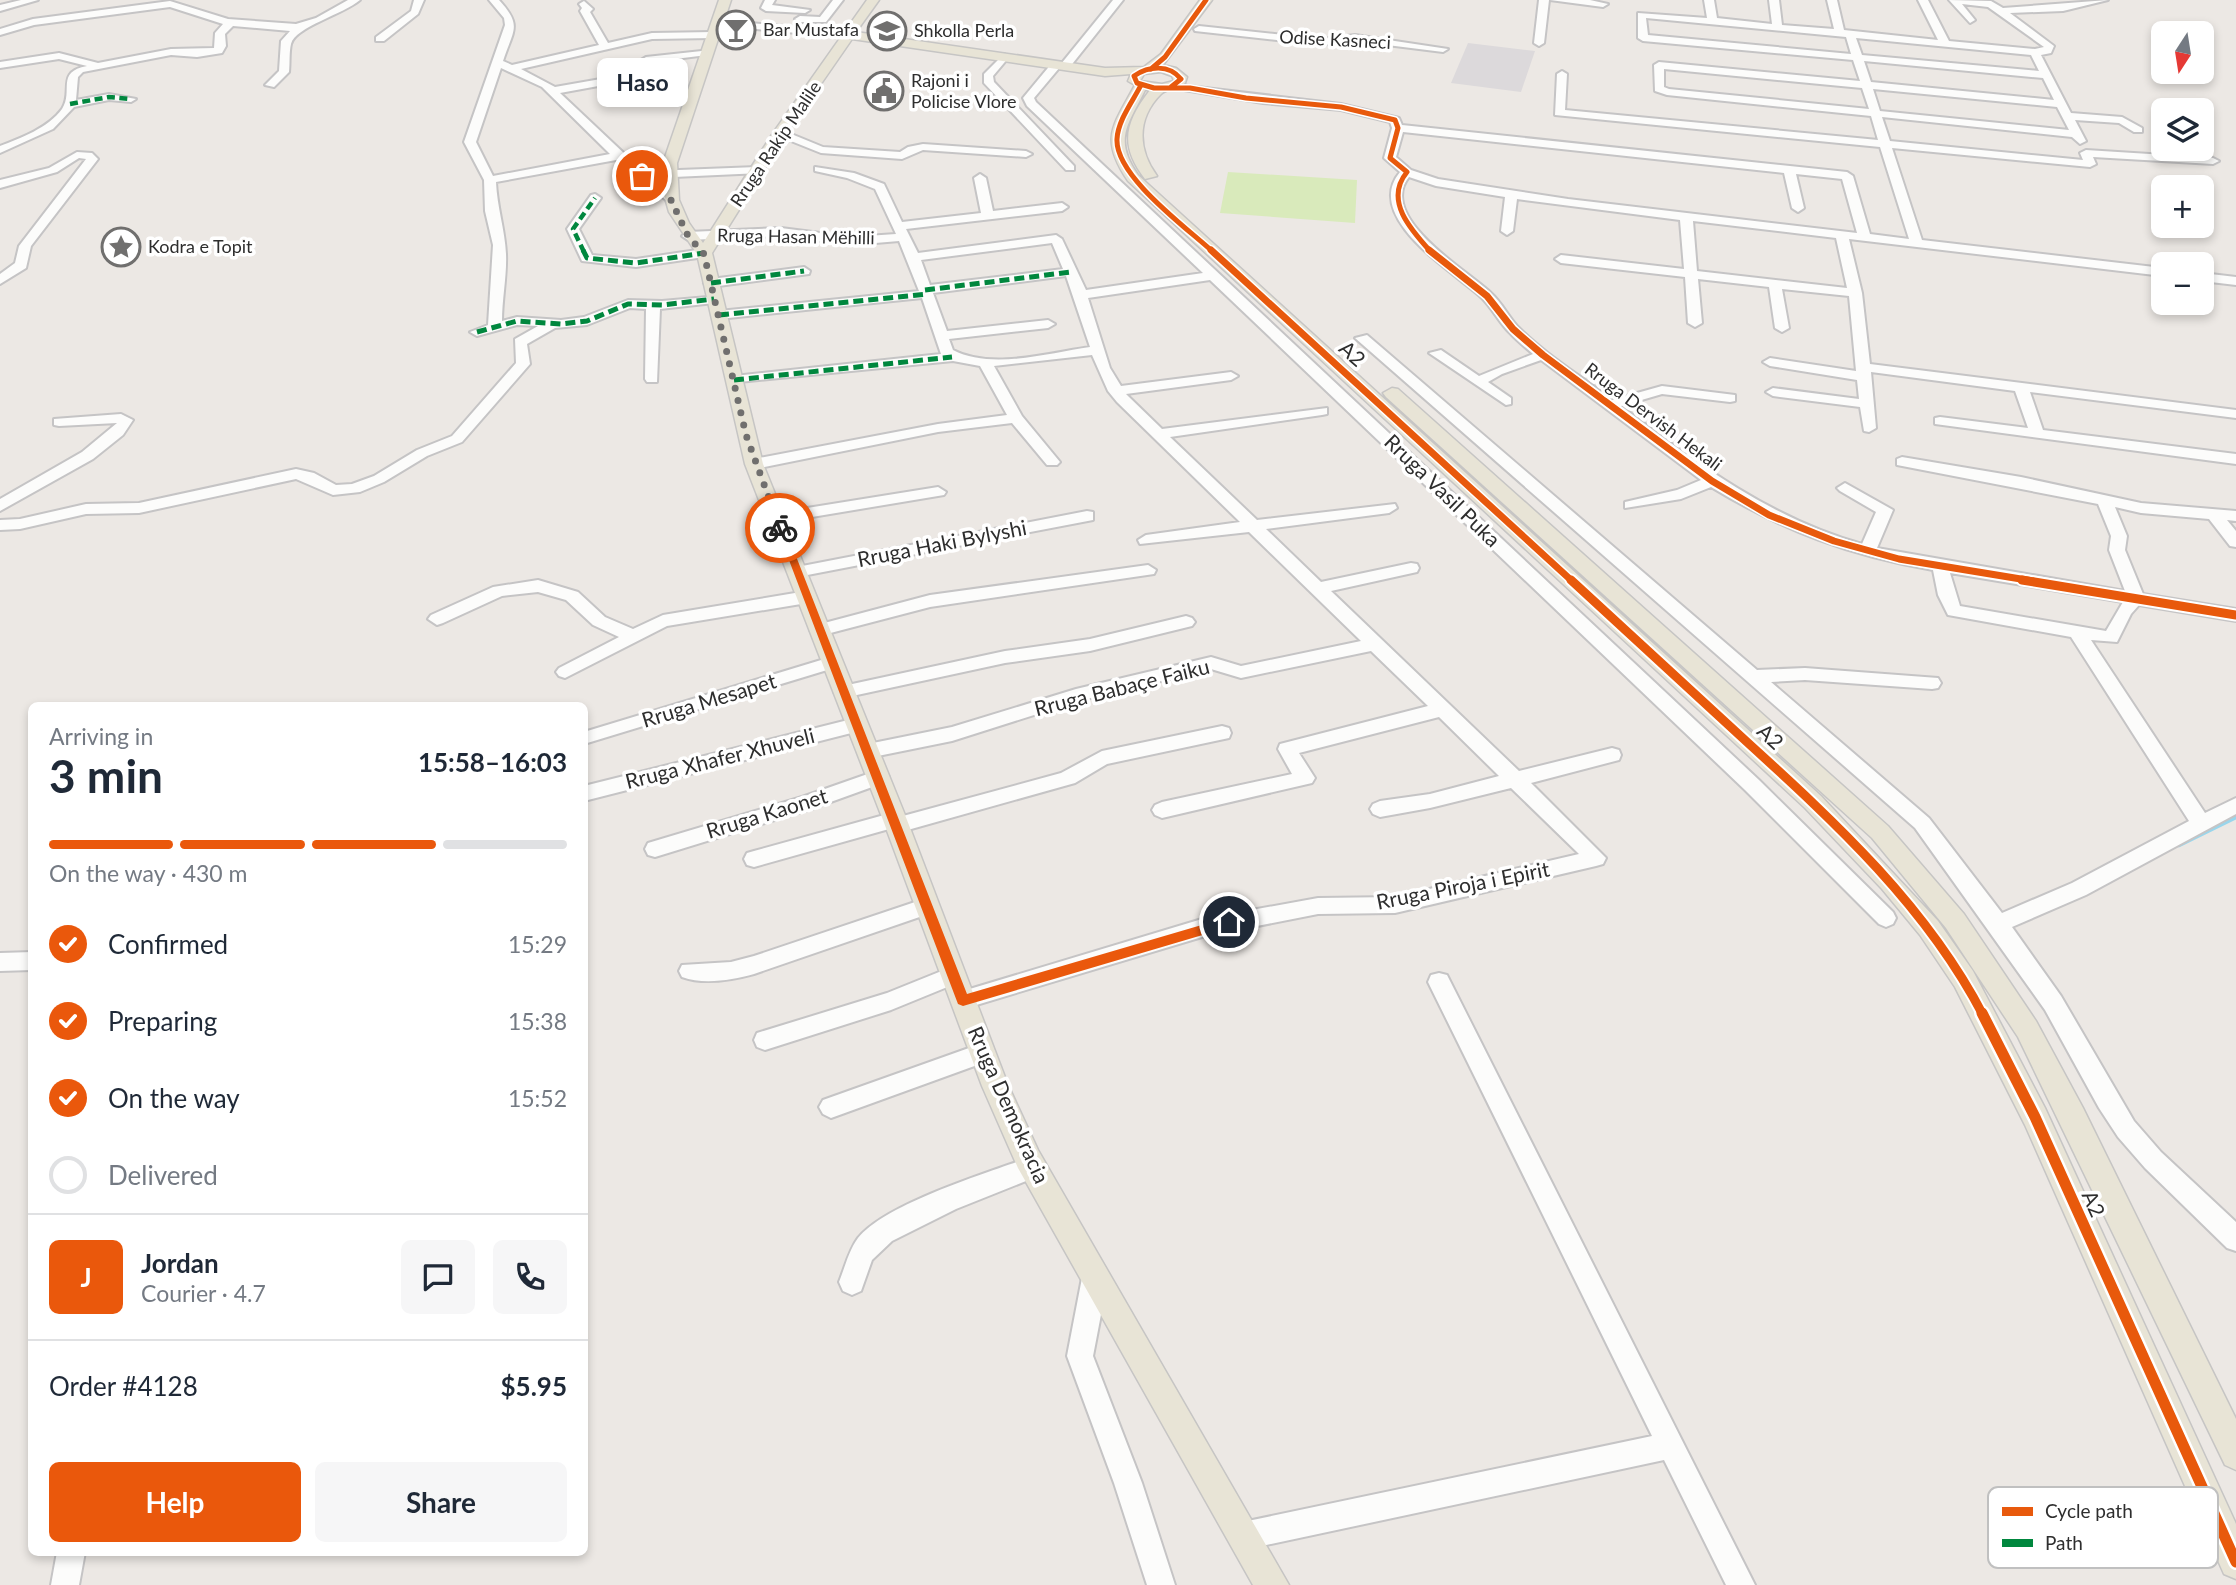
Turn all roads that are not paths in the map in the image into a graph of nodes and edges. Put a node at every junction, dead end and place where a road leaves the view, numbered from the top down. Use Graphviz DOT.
graph roads {
  1 [pos="33,0"];
  2 [pos="355,0"];
  3 [pos="494,0"];
  4 [pos="725,0"];
  5 [pos="771,0"];
  6 [pos="813,0"];
  7 [pos="838,0"];
  8 [pos="873,0"];
  9 [pos="1118,0"];
  10 [pos="1206,0"];
  11 [pos="1219,0"];
  12 [pos="1544,0"];
  13 [pos="1555,0"];
  14 [pos="1640,0"];
  15 [pos="1709,0"];
  16 [pos="1774,0"];
  17 [pos="1832,0"];
  18 [pos="1923,0"];
  19 [pos="1954,0"];
  20 [pos="2103,0"];
  21 [pos="417,4"];
  22 [pos="584,4"];
  23 [pos="1603,4"];
  24 [pos="0,8"];
  25 [pos="805,10"];
  26 [pos="2007,10"];
  27 [pos="1641,15"];
  28 [pos="826,16"];
  29 [pos="766,17"];
  30 [pos="1970,20"];
  31 [pos="1713,21"];
  32 [pos="231,22"];
  33 [pos="299,27"];
  34 [pos="1777,27"];
  35 [pos="715,29"];
  36 [pos="1199,29"];
  37 [pos="0,32"];
  38 [pos="1845,34"];
  39 [pos="850,35"];
  40 [pos="1643,38"];
  41 [pos="380,39"];
  42 [pos="1539,43"];
  43 [pos="1945,43"];
  44 [pos="604,45"];
  45 [pos="1443,49"];
  46 [pos="707,52"];
  47 [pos="2035,52"];
  48 [pos="1004,57"];
  49 [pos="1857,57"];
  50 [pos="0,65"];
  51 [pos="94,65"];
  52 [pos="1061,65"];
  53 [pos="1659,65"];
  54 [pos="504,66"];
  55 [pos="1562,74"];
  56 [pos="2048,75"];
  57 [pos="1157,79"];
  58 [pos="270,85"];
  59 [pos="1865,85"];
  60 [pos="553,91"];
  61 [pos="131,99"];
  62 [pos="70,104"];
  63 [pos="2062,104"];
  64 [pos="1873,113"];
  65 [pos="2068,116"];
  66 [pos="1398,128"];
  67 [pos="2138,130"];
  68 [pos="1581,131"];
  69 [pos="780,133"];
  70 [pos="2077,134"];
  71 [pos="1882,143"];
  72 [pos="0,150"];
  73 [pos="1026,153"];
  74 [pos="2086,153"];
  75 [pos="618,156"];
  76 [pos="2151,157"];
  77 [pos="1070,168"];
  78 [pos="819,169"];
  79 [pos="1789,169"];
  80 [pos="757,172"];
  81 [pos="1407,172"];
  82 [pos="667,175"];
  83 [pos="642,176"];
  84 [pos="980,178"];
  85 [pos="490,180"];
  86 [pos="0,184"];
  87 [pos="1512,192"];
  88 [pos="595,198"];
  89 [pos="671,200"];
  90 [pos="1062,207"];
  91 [pos="1798,208"];
  92 [pos="988,215"];
  93 [pos="1686,217"];
  94 [pos="1507,231"];
  95 [pos="900,232"];
  96 [pos="1842,236"];
  97 [pos="1865,238"];
  98 [pos="703,241"];
  99 [pos="1917,244"];
  100 [pos="914,257"];
  101 [pos="1561,259"];
  102 [pos="804,271"];
  103 [pos="2151,271"];
  104 [pos="1071,272"];
  105 [pos="1691,274"];
  106 [pos="1200,278"];
  107 [pos="2214,278"];
  108 [pos="0,280"];
  109 [pos="2236,281"];
  110 [pos="1775,284"];
  111 [pos="926,292"];
  112 [pos="1855,293"];
  113 [pos="1081,295"];
  114 [pos="715,299"];
  115 [pos="653,305"];
  116 [pos="1695,323"];
  117 [pos="552,324"];
  118 [pos="1048,324"];
  119 [pos="495,326"];
  120 [pos="1782,328"];
  121 [pos="477,332"];
  122 [pos="941,336"];
  123 [pos="1362,338"];
  124 [pos="1097,350"];
  125 [pos="1436,353"];
  126 [pos="1543,355"];
  127 [pos="952,357"];
  128 [pos="985,362"];
  129 [pos="1770,362"];
  130 [pos="1862,372"];
  131 [pos="1231,376"];
  132 [pos="652,379"];
  133 [pos="734,380"];
  134 [pos="1479,382"];
  135 [pos="2021,387"];
  136 [pos="1115,391"];
  137 [pos="1773,392"];
  138 [pos="1730,398"];
  139 [pos="1506,401"];
  140 [pos="1867,404"];
  141 [pos="1609,405"];
  142 [pos="1322,411"];
  143 [pos="2236,414"];
  144 [pos="1016,418"];
  145 [pos="1940,421"];
  146 [pos="59,422"];
  147 [pos="1870,428"];
  148 [pos="1157,433"];
  149 [pos="2037,433"];
  150 [pos="2236,459"];
  151 [pos="1052,462"];
  152 [pos="1902,462"];
  153 [pos="754,464"];
  154 [pos="1713,481"];
  155 [pos="1844,488"];
  156 [pos="938,492"];
  157 [pos="2105,501"];
  158 [pos="1631,505"];
  159 [pos="0,506"];
  160 [pos="1389,508"];
  161 [pos="2214,514"];
  162 [pos="1087,516"];
  163 [pos="2236,516"];
  164 [pos="776,518"];
  165 [pos="0,525"];
  166 [pos="1252,526"];
  167 [pos="1146,540"];
  168 [pos="2236,542"];
  169 [pos="1867,552"];
  170 [pos="1941,567"];
  171 [pos="1411,568"];
  172 [pos="1148,570"];
  173 [pos="797,572"];
  174 [pos="1316,589"];
  175 [pos="807,597"];
  176 [pos="2135,599"];
  177 [pos="2236,615"];
  178 [pos="438,619"];
  179 [pos="1186,622"];
  180 [pos="819,630"];
  181 [pos="2078,635"];
  182 [pos="633,636"];
  183 [pos="1376,644"];
  184 [pos="831,663"];
  185 [pos="565,673"];
  186 [pos="1754,676"];
  187 [pos="1932,683"];
  188 [pos="843,692"];
  189 [pos="1444,709"];
  190 [pos="856,725"];
  191 [pos="1222,733"];
  192 [pos="588,737"];
  193 [pos="868,751"];
  194 [pos="1612,755"];
  195 [pos="879,777"];
  196 [pos="1516,778"];
  197 [pos="588,793"];
  198 [pos="2236,805"];
  199 [pos="1380,809"];
  200 [pos="1162,810"];
  201 [pos="896,822"];
  202 [pos="2201,823"];
  203 [pos="655,849"];
  204 [pos="754,859"];
  205 [pos="927,906"];
  206 [pos="1886,918"];
  207 [pos="1998,924"];
  208 [pos="28,961"];
  209 [pos="0,962"];
  210 [pos="690,971"];
  211 [pos="954,975"];
  212 [pos="1439,982"];
  213 [pos="963,1000"];
  214 [pos="765,1040"];
  215 [pos="983,1053"];
  216 [pos="831,1107"];
  217 [pos="1032,1167"];
  218 [pos="2236,1239"];
  219 [pos="1095,1278"];
  220 [pos="852,1282"];
  221 [pos="1671,1445"];
  222 [pos="2236,1454"];
  223 [pos="2202,1487"];
  224 [pos="2218,1522"];
  225 [pos="1243,1536"];
  226 [pos="70,1556"];
  227 [pos="2236,1562"];
  228 [pos="65,1585"];
  229 [pos="1161,1585"];
  230 [pos="1272,1585"];
  231 [pos="1741,1585"];
  1 -- 24 [label="street"];
  2 -- 33 [label="street"];
  3 -- 54 [label="street"];
  4 -- 35 [label="main road, Rruga Demokracia"];
  5 -- 25 [label="street"];
  6 -- 25 [label="street"];
  7 -- 28 [label="street"];
  8 -- 39 [label="main road, Rruga Rakip Malile"];
  9 -- 52 [label="street"];
  10 -- 57 [label="main road"];
  11 -- 36 [label="main road"];
  12 -- 42 [label="street"];
  13 -- 23 [label="street"];
  14 -- 27 [label="street"];
  15 -- 31 [label="street"];
  16 -- 34 [label="street"];
  17 -- 38 [label="street"];
  18 -- 43 [label="street"];
  19 -- 26 [label="street"];
  19 -- 30 [label="street"];
  20 -- 26 [label="street"];
  21 -- 41 [label="street"];
  22 -- 44 [label="street"];
  25 -- 28 [label="street"];
  26 -- 47 [label="street"];
  27 -- 31 [label="street"];
  27 -- 40 [label="street"];
  28 -- 29 [label="street"];
  31 -- 34 [label="street"];
  32 -- 33 [label="street"];
  32 -- 37 [label="street"];
  32 -- 51 [label="street"];
  33 -- 58 [label="street"];
  34 -- 38 [label="street"];
  35 -- 39 [label="street"];
  35 -- 44 [label="street"];
  35 -- 46 [label="main road, Rruga Demokracia"];
  36 -- 45 [label="street, Odise Kasneci"];
  36 -- 57 [label="main road"];
  38 -- 43 [label="street"];
  38 -- 49 [label="street"];
  39 -- 48 [label="main road"];
  39 -- 69 [label="main road, Rruga Rakip Malile"];
  40 -- 49 [label="street"];
  40 -- 53 [label="street"];
  43 -- 47 [label="street"];
  44 -- 54 [label="street"];
  46 -- 60 [label="street"];
  46 -- 82 [label="main road, Rruga Demokracia"];
  47 -- 56 [label="street"];
  48 -- 52 [label="main road"];
  48 -- 77 [label="street"];
  49 -- 56 [label="street"];
  49 -- 59 [label="street"];
  50 -- 51 [label="street"];
  51 -- 62 [label="street"];
  52 -- 57 [label="main road"];
  52 -- 106 [label="street, Rruga Vasil Puka"];
  53 -- 59 [label="street"];
  53 -- 64 [label="street"];
  54 -- 60 [label="street"];
  54 -- 85 [label="street"];
  55 -- 68 [label="street"];
  56 -- 63 [label="street"];
  57 -- 66 [label="street"];
  57 -- 222 [label="main road, A2"];
  57 -- 223 [label="main road, A2"];
  59 -- 63 [label="street"];
  59 -- 64 [label="street"];
  60 -- 75 [label="street"];
  61 -- 62 [label="street"];
  62 -- 72 [label="street"];
  63 -- 65 [label="street"];
  64 -- 70 [label="street"];
  64 -- 71 [label="street"];
  65 -- 67 [label="street"];
  65 -- 70 [label="street"];
  66 -- 68 [label="street"];
  66 -- 81 [label="street"];
  68 -- 71 [label="street"];
  68 -- 79 [label="street"];
  69 -- 73 [label="street"];
  69 -- 80 [label="main road, Rruga Rakip Malile"];
  70 -- 74 [label="street"];
  71 -- 74 [label="street"];
  71 -- 99 [label="street"];
  74 -- 76 [label="street"];
  75 -- 83 [label="street"];
  75 -- 85 [label="street"];
  78 -- 95 [label="street"];
  79 -- 91 [label="street"];
  79 -- 97 [label="street"];
  80 -- 82 [label="street"];
  80 -- 98 [label="main road, Rruga Rakip Malile"];
  81 -- 87 [label="street"];
  81 -- 126 [label="street, Rruga Dervish Hekali"];
  82 -- 83 [label="street"];
  82 -- 89 [label="main road, Rruga Demokracia"];
  83 -- 89 [label="street"];
  84 -- 92 [label="street"];
  85 -- 119 [label="street"];
  86 -- 108 [label="street"];
  87 -- 93 [label="street"];
  87 -- 94 [label="street"];
  88 -- 98 [label="street, Rruga Hasan Mëhilli"];
  89 -- 98 [label="main road, Rruga Demokracia"];
  90 -- 92 [label="street, Rruga Hasan Mëhilli"];
  92 -- 95 [label="street, Rruga Hasan Mëhilli"];
  93 -- 96 [label="street"];
  93 -- 105 [label="street"];
  95 -- 98 [label="street, Rruga Hasan Mëhilli"];
  95 -- 100 [label="street"];
  96 -- 97 [label="street"];
  96 -- 112 [label="street"];
  97 -- 99 [label="street"];
  98 -- 114 [label="main road, Rruga Demokracia"];
  99 -- 103 [label="street"];
  100 -- 104 [label="street"];
  100 -- 111 [label="street"];
  101 -- 105 [label="street"];
  102 -- 114 [label="street"];
  104 -- 111 [label="street"];
  104 -- 113 [label="street"];
  105 -- 110 [label="street"];
  105 -- 116 [label="street"];
  106 -- 113 [label="street"];
  106 -- 206 [label="street, Rruga Vasil Puka"];
  107 -- 109 [label="street"];
  110 -- 112 [label="street"];
  110 -- 120 [label="street"];
  111 -- 114 [label="street"];
  111 -- 122 [label="street"];
  112 -- 130 [label="street"];
  113 -- 124 [label="street"];
  114 -- 115 [label="street"];
  114 -- 133 [label="main road, Rruga Demokracia"];
  115 -- 117 [label="street"];
  115 -- 132 [label="street"];
  117 -- 119 [label="street"];
  117 -- 165 [label="street"];
  118 -- 122 [label="street"];
  119 -- 121 [label="street"];
  122 -- 127 [label="street"];
  123 -- 186 [label="street"];
  124 -- 128 [label="street"];
  124 -- 136 [label="street"];
  125 -- 134 [label="street"];
  126 -- 134 [label="street"];
  126 -- 141 [label="street, Rruga Dervish Hekali"];
  127 -- 128 [label="street"];
  127 -- 133 [label="street"];
  128 -- 144 [label="street"];
  129 -- 130 [label="street"];
  130 -- 135 [label="street"];
  130 -- 140 [label="street"];
  131 -- 136 [label="street"];
  133 -- 153 [label="main road, Rruga Demokracia"];
  134 -- 139 [label="street"];
  135 -- 143 [label="street"];
  135 -- 149 [label="street"];
  136 -- 148 [label="street"];
  137 -- 140 [label="street"];
  138 -- 141 [label="street"];
  140 -- 147 [label="street"];
  141 -- 154 [label="street, Rruga Dervish Hekali"];
  142 -- 148 [label="street"];
  144 -- 151 [label="street"];
  144 -- 153 [label="street"];
  145 -- 149 [label="street"];
  146 -- 159 [label="street"];
  148 -- 166 [label="street"];
  149 -- 150 [label="street"];
  152 -- 157 [label="street"];
  153 -- 164 [label="main road, Rruga Demokracia"];
  154 -- 158 [label="street"];
  154 -- 169 [label="street, Rruga Dervish Hekali"];
  155 -- 169 [label="street"];
  156 -- 164 [label="street"];
  157 -- 161 [label="street"];
  157 -- 176 [label="street"];
  160 -- 166 [label="street"];
  161 -- 163 [label="street"];
  161 -- 168 [label="street"];
  162 -- 173 [label="street, Rruga Haki Bylyshi"];
  164 -- 173 [label="main road, Rruga Demokracia"];
  166 -- 167 [label="street"];
  166 -- 174 [label="street"];
  169 -- 170 [label="street, Rruga Dervish Hekali"];
  170 -- 176 [label="street, Rruga Dervish Hekali"];
  170 -- 181 [label="street"];
  171 -- 174 [label="street"];
  172 -- 180 [label="street"];
  173 -- 175 [label="main road, Rruga Demokracia"];
  174 -- 183 [label="street"];
  175 -- 180 [label="main road, Rruga Demokracia"];
  175 -- 182 [label="street"];
  176 -- 177 [label="street, Rruga Dervish Hekali"];
  176 -- 181 [label="street"];
  178 -- 182 [label="street"];
  179 -- 188 [label="street"];
  180 -- 184 [label="main road, Rruga Demokracia"];
  181 -- 202 [label="street"];
  182 -- 185 [label="street"];
  183 -- 189 [label="street"];
  183 -- 193 [label="street, Rruga Babaçe Faiku"];
  184 -- 188 [label="main road, Rruga Demokracia"];
  184 -- 192 [label="street, Rruga Mesapet"];
  186 -- 187 [label="street"];
  186 -- 207 [label="street"];
  188 -- 190 [label="main road, Rruga Demokracia"];
  189 -- 196 [label="street"];
  189 -- 200 [label="street"];
  190 -- 193 [label="main road, Rruga Demokracia"];
  190 -- 197 [label="street, Rruga Xhafer Xhuveli"];
  191 -- 201 [label="street"];
  193 -- 195 [label="main road, Rruga Demokracia"];
  194 -- 196 [label="street"];
  195 -- 201 [label="main road, Rruga Demokracia"];
  195 -- 203 [label="street, Rruga Kaonet"];
  196 -- 199 [label="street"];
  196 -- 213 [label="street, Rruga Piroja i Epirit"];
  198 -- 202 [label="street"];
  201 -- 204 [label="street"];
  201 -- 205 [label="main road, Rruga Demokracia"];
  202 -- 207 [label="street"];
  205 -- 210 [label="street"];
  205 -- 211 [label="main road, Rruga Demokracia"];
  207 -- 218 [label="street"];
  208 -- 209 [label="street"];
  211 -- 213 [label="main road, Rruga Demokracia"];
  211 -- 214 [label="street"];
  212 -- 221 [label="street"];
  213 -- 215 [label="main road, Rruga Demokracia"];
  215 -- 216 [label="street"];
  215 -- 217 [label="main road, Rruga Demokracia"];
  217 -- 219 [label="main road, Rruga Demokracia"];
  217 -- 220 [label="street"];
  219 -- 225 [label="main road, Rruga Demokracia"];
  219 -- 229 [label="street"];
  221 -- 225 [label="street"];
  221 -- 231 [label="street"];
  224 -- 227 [label="main road, A2"];
  225 -- 230 [label="main road, Rruga Demokracia"];
  226 -- 228 [label="street"];
}
